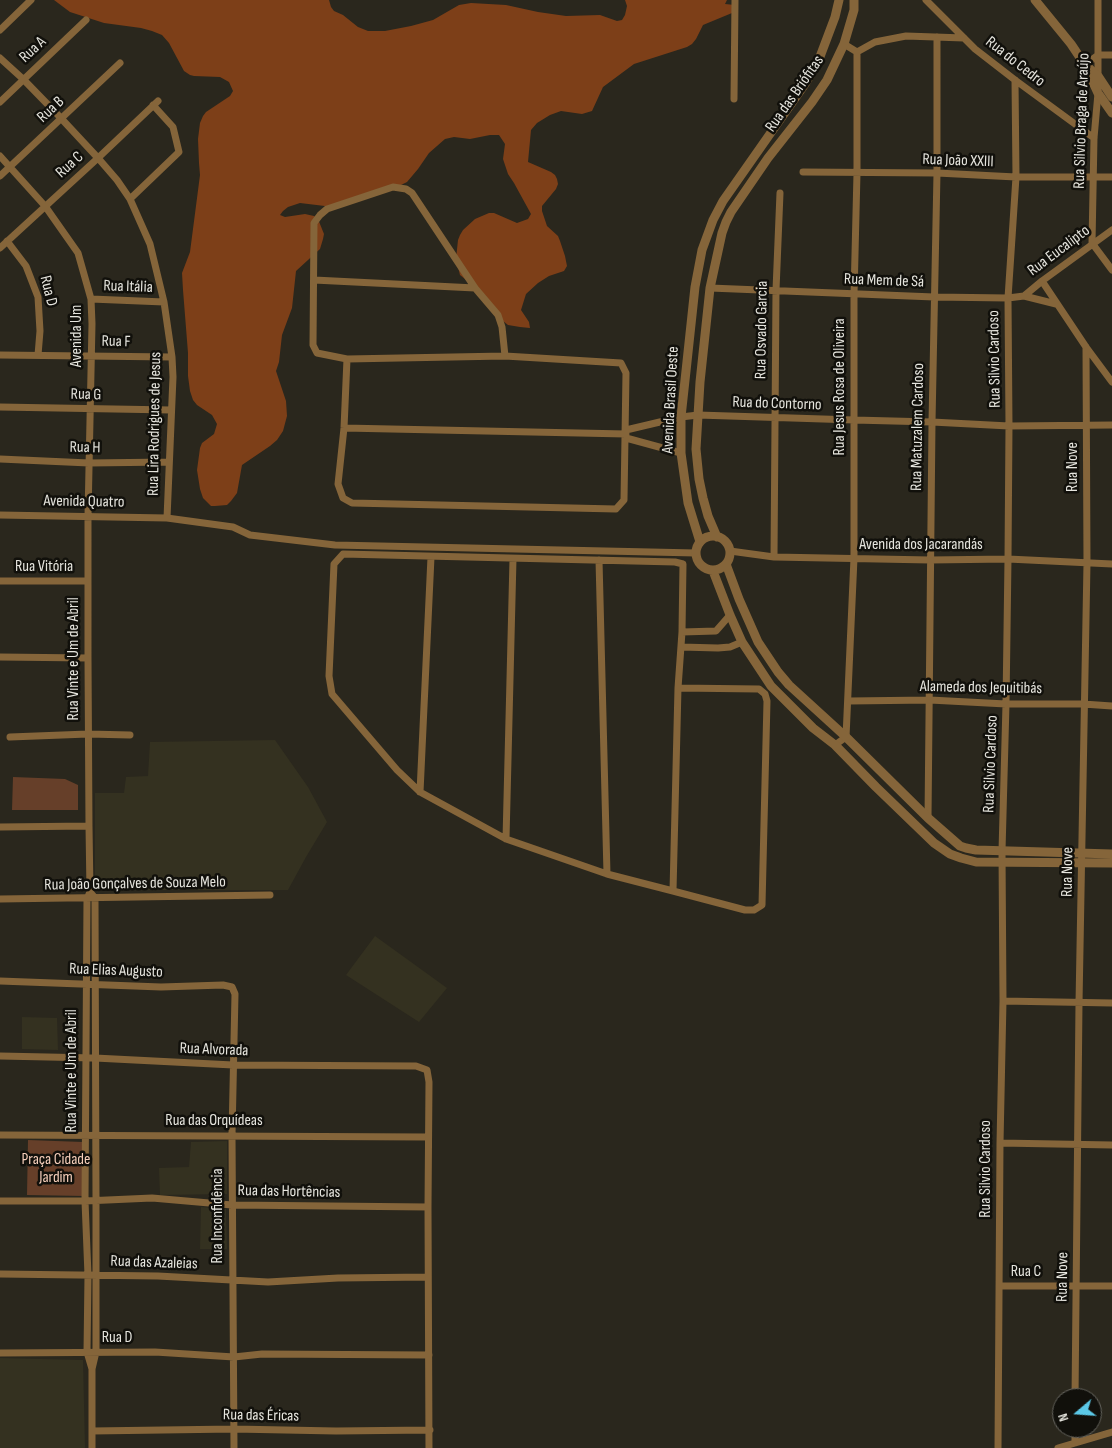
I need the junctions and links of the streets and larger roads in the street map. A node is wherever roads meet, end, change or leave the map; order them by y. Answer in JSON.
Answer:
{"nodes":[{"id":1,"x":31,"y":0,"type":"edge"},
{"id":2,"x":735,"y":0,"type":"edge"},
{"id":3,"x":839,"y":0,"type":"edge"},
{"id":4,"x":854,"y":0,"type":"edge"},
{"id":5,"x":926,"y":0,"type":"edge"},
{"id":6,"x":1035,"y":0,"type":"edge"},
{"id":7,"x":1098,"y":0,"type":"edge"},
{"id":8,"x":86,"y":20,"type":"dead end"},
{"id":9,"x":0,"y":30,"type":"edge"},
{"id":10,"x":937,"y":37,"type":"junction"},
{"id":11,"x":964,"y":38,"type":"junction"},
{"id":12,"x":844,"y":44,"type":"junction"},
{"id":13,"x":857,"y":52,"type":"junction"},
{"id":14,"x":1098,"y":55,"type":"junction"},
{"id":15,"x":1112,"y":55,"type":"edge"},
{"id":16,"x":0,"y":58,"type":"edge"},
{"id":17,"x":120,"y":63,"type":"dead end"},
{"id":18,"x":817,"y":64,"type":"junction"},
{"id":19,"x":1085,"y":65,"type":"junction"},
{"id":20,"x":831,"y":72,"type":"junction"},
{"id":21,"x":1098,"y":76,"type":"junction"},
{"id":22,"x":23,"y":79,"type":"junction"},
{"id":23,"x":1015,"y":80,"type":"junction"},
{"id":24,"x":1098,"y":93,"type":"junction"},
{"id":25,"x":1112,"y":97,"type":"edge"},
{"id":26,"x":734,"y":99,"type":"dead end"},
{"id":27,"x":0,"y":102,"type":"edge"},
{"id":28,"x":1112,"y":113,"type":"edge"},
{"id":29,"x":61,"y":120,"type":"junction"},
{"id":30,"x":1094,"y":138,"type":"junction"},
{"id":31,"x":0,"y":156,"type":"edge"},
{"id":32,"x":98,"y":158,"type":"junction"},
{"id":33,"x":11,"y":166,"type":"junction"},
{"id":34,"x":803,"y":172,"type":"dead end"},
{"id":35,"x":857,"y":173,"type":"junction"},
{"id":36,"x":937,"y":173,"type":"junction"},
{"id":37,"x":0,"y":176,"type":"edge"},
{"id":38,"x":1016,"y":177,"type":"junction"},
{"id":39,"x":1094,"y":177,"type":"junction"},
{"id":40,"x":1112,"y":177,"type":"edge"},
{"id":41,"x":780,"y":193,"type":"dead end"},
{"id":42,"x":130,"y":199,"type":"junction"},
{"id":43,"x":45,"y":206,"type":"junction"},
{"id":44,"x":1112,"y":230,"type":"edge"},
{"id":45,"x":7,"y":241,"type":"junction"},
{"id":46,"x":1092,"y":243,"type":"junction"},
{"id":47,"x":0,"y":248,"type":"edge"},
{"id":48,"x":1112,"y":270,"type":"edge"},
{"id":49,"x":314,"y":280,"type":"junction"},
{"id":50,"x":1042,"y":281,"type":"junction"},
{"id":51,"x":695,"y":287,"type":"joint"},
{"id":52,"x":475,"y":288,"type":"junction"},
{"id":53,"x":710,"y":288,"type":"junction"},
{"id":54,"x":776,"y":290,"type":"junction"},
{"id":55,"x":854,"y":294,"type":"junction"},
{"id":56,"x":1024,"y":296,"type":"junction"},
{"id":57,"x":934,"y":297,"type":"junction"},
{"id":58,"x":1008,"y":298,"type":"junction"},
{"id":59,"x":91,"y":299,"type":"junction"},
{"id":60,"x":164,"y":302,"type":"junction"},
{"id":61,"x":1056,"y":304,"type":"junction"},
{"id":62,"x":1086,"y":347,"type":"junction"},
{"id":63,"x":0,"y":355,"type":"edge"},
{"id":64,"x":38,"y":355,"type":"junction"},
{"id":65,"x":90,"y":356,"type":"junction"},
{"id":66,"x":505,"y":356,"type":"junction"},
{"id":67,"x":172,"y":357,"type":"junction"},
{"id":68,"x":346,"y":359,"type":"junction"},
{"id":69,"x":1112,"y":382,"type":"edge"},
{"id":70,"x":0,"y":407,"type":"edge"},
{"id":71,"x":90,"y":409,"type":"junction"},
{"id":72,"x":171,"y":410,"type":"junction"},
{"id":73,"x":698,"y":414,"type":"junction"},
{"id":74,"x":682,"y":417,"type":"junction"},
{"id":75,"x":774,"y":417,"type":"junction"},
{"id":76,"x":854,"y":420,"type":"junction"},
{"id":77,"x":932,"y":422,"type":"junction"},
{"id":78,"x":1087,"y":425,"type":"junction"},
{"id":79,"x":1112,"y":425,"type":"edge"},
{"id":80,"x":1009,"y":426,"type":"junction"},
{"id":81,"x":344,"y":428,"type":"junction"},
{"id":82,"x":626,"y":434,"type":"junction"},
{"id":83,"x":681,"y":453,"type":"junction"},
{"id":84,"x":0,"y":459,"type":"edge"},
{"id":85,"x":169,"y":462,"type":"junction"},
{"id":86,"x":89,"y":463,"type":"junction"},
{"id":87,"x":0,"y":515,"type":"edge"},
{"id":88,"x":88,"y":516,"type":"junction"},
{"id":89,"x":167,"y":518,"type":"junction"},
{"id":90,"x":717,"y":537,"type":"junction"},
{"id":91,"x":700,"y":542,"type":"junction"},
{"id":92,"x":730,"y":551,"type":"junction"},
{"id":93,"x":696,"y":553,"type":"junction"},
{"id":94,"x":432,"y":557,"type":"junction"},
{"id":95,"x":774,"y":557,"type":"junction"},
{"id":96,"x":513,"y":558,"type":"junction"},
{"id":97,"x":854,"y":558,"type":"junction"},
{"id":98,"x":1008,"y":559,"type":"junction"},
{"id":99,"x":599,"y":560,"type":"junction"},
{"id":100,"x":930,"y":560,"type":"junction"},
{"id":101,"x":726,"y":564,"type":"junction"},
{"id":102,"x":1087,"y":564,"type":"junction"},
{"id":103,"x":1112,"y":564,"type":"edge"},
{"id":104,"x":713,"y":571,"type":"junction"},
{"id":105,"x":88,"y":580,"type":"junction"},
{"id":106,"x":0,"y":581,"type":"edge"},
{"id":107,"x":730,"y":615,"type":"junction"},
{"id":108,"x":682,"y":632,"type":"junction"},
{"id":109,"x":758,"y":642,"type":"junction"},
{"id":110,"x":744,"y":645,"type":"junction"},
{"id":111,"x":680,"y":647,"type":"junction"},
{"id":112,"x":0,"y":657,"type":"edge"},
{"id":113,"x":88,"y":658,"type":"junction"},
{"id":114,"x":678,"y":688,"type":"junction"},
{"id":115,"x":930,"y":700,"type":"junction"},
{"id":116,"x":849,"y":701,"type":"junction"},
{"id":117,"x":1006,"y":704,"type":"junction"},
{"id":118,"x":1084,"y":704,"type":"junction"},
{"id":119,"x":1112,"y":706,"type":"edge"},
{"id":120,"x":88,"y":734,"type":"junction"},
{"id":121,"x":130,"y":735,"type":"dead end"},
{"id":122,"x":10,"y":737,"type":"dead end"},
{"id":123,"x":846,"y":737,"type":"junction"},
{"id":124,"x":835,"y":745,"type":"junction"},
{"id":125,"x":420,"y":792,"type":"junction"},
{"id":126,"x":928,"y":818,"type":"junction"},
{"id":127,"x":88,"y":826,"type":"junction"},
{"id":128,"x":0,"y":827,"type":"edge"},
{"id":129,"x":506,"y":839,"type":"junction"},
{"id":130,"x":1002,"y":852,"type":"junction"},
{"id":131,"x":1112,"y":854,"type":"edge"},
{"id":132,"x":1082,"y":858,"type":"junction"},
{"id":133,"x":1002,"y":863,"type":"junction"},
{"id":134,"x":1112,"y":863,"type":"edge"},
{"id":135,"x":607,"y":874,"type":"junction"},
{"id":136,"x":672,"y":891,"type":"junction"},
{"id":137,"x":270,"y":895,"type":"dead end"},
{"id":138,"x":91,"y":896,"type":"junction"},
{"id":139,"x":0,"y":899,"type":"edge"},
{"id":140,"x":0,"y":981,"type":"edge"},
{"id":141,"x":86,"y":984,"type":"junction"},
{"id":142,"x":94,"y":984,"type":"junction"},
{"id":143,"x":231,"y":986,"type":"joint"},
{"id":144,"x":1003,"y":1001,"type":"junction"},
{"id":145,"x":1079,"y":1003,"type":"junction"},
{"id":146,"x":1112,"y":1003,"type":"edge"},
{"id":147,"x":0,"y":1056,"type":"edge"},
{"id":148,"x":86,"y":1058,"type":"junction"},
{"id":149,"x":95,"y":1058,"type":"junction"},
{"id":150,"x":233,"y":1066,"type":"junction"},
{"id":151,"x":0,"y":1135,"type":"edge"},
{"id":152,"x":86,"y":1135,"type":"junction"},
{"id":153,"x":96,"y":1135,"type":"junction"},
{"id":154,"x":232,"y":1135,"type":"junction"},
{"id":155,"x":428,"y":1137,"type":"junction"},
{"id":156,"x":1000,"y":1143,"type":"junction"},
{"id":157,"x":1078,"y":1144,"type":"junction"},
{"id":158,"x":1112,"y":1145,"type":"edge"},
{"id":159,"x":96,"y":1200,"type":"junction"},
{"id":160,"x":0,"y":1201,"type":"edge"},
{"id":161,"x":85,"y":1201,"type":"junction"},
{"id":162,"x":232,"y":1205,"type":"junction"},
{"id":163,"x":428,"y":1207,"type":"junction"},
{"id":164,"x":0,"y":1274,"type":"edge"},
{"id":165,"x":88,"y":1275,"type":"junction"},
{"id":166,"x":96,"y":1275,"type":"junction"},
{"id":167,"x":428,"y":1277,"type":"junction"},
{"id":168,"x":233,"y":1280,"type":"junction"},
{"id":169,"x":1000,"y":1286,"type":"junction"},
{"id":170,"x":1077,"y":1286,"type":"junction"},
{"id":171,"x":1112,"y":1286,"type":"edge"},
{"id":172,"x":87,"y":1352,"type":"junction"},
{"id":173,"x":96,"y":1352,"type":"junction"},
{"id":174,"x":0,"y":1353,"type":"edge"},
{"id":175,"x":429,"y":1355,"type":"junction"},
{"id":176,"x":234,"y":1357,"type":"junction"},
{"id":177,"x":92,"y":1369,"type":"junction"},
{"id":178,"x":1075,"y":1388,"type":"edge"},
{"id":179,"x":234,"y":1429,"type":"junction"},
{"id":180,"x":430,"y":1430,"type":"junction"},
{"id":181,"x":92,"y":1432,"type":"junction"},
{"id":182,"x":1112,"y":1432,"type":"edge"},
{"id":183,"x":1075,"y":1438,"type":"edge"},
{"id":184,"x":1075,"y":1443,"type":"junction"},
{"id":185,"x":92,"y":1448,"type":"edge"},
{"id":186,"x":234,"y":1448,"type":"edge"},
{"id":187,"x":429,"y":1448,"type":"edge"},
{"id":188,"x":998,"y":1448,"type":"edge"},
{"id":189,"x":1058,"y":1448,"type":"edge"}],
"edges":[{"from":1,"to":9,"type":"street"},
{"from":2,"to":26,"type":"street"},
{"from":3,"to":18,"type":"street","name":"Rua das Briófitas"},
{"from":4,"to":12,"type":"street","name":"Rua das Briófitas"},
{"from":5,"to":11,"type":"street","name":"Rua do Cedro"},
{"from":6,"to":19,"type":"street"},
{"from":7,"to":14,"type":"street","name":"Rua Silvio Braga de Araújo"},
{"from":8,"to":22,"type":"street","name":"Rua A"},
{"from":10,"to":11,"type":"street"},
{"from":10,"to":13,"type":"street"},
{"from":10,"to":36,"type":"street","name":"Rua Matuzalem Cardoso"},
{"from":11,"to":23,"type":"street","name":"Rua do Cedro"},
{"from":12,"to":13,"type":"street"},
{"from":12,"to":20,"type":"street","name":"Rua das Briófitas"},
{"from":13,"to":35,"type":"street","name":"Rua Jesus Rosa de Oliveira"},
{"from":14,"to":15,"type":"street"},
{"from":14,"to":19,"type":"street"},
{"from":14,"to":21,"type":"street","name":"Rua Silvio Braga de Araújo"},
{"from":16,"to":22,"type":"street","name":"Rua Lira Rodrigues de Jesus"},
{"from":17,"to":29,"type":"street","name":"Rua B"},
{"from":18,"to":20,"type":"street"},
{"from":18,"to":51,"type":"street","name":"Rua das Briófitas"},
{"from":19,"to":21,"type":"street"},
{"from":19,"to":24,"type":"street"},
{"from":20,"to":53,"type":"street","name":"Rua das Briófitas"},
{"from":21,"to":24,"type":"street","name":"Rua Silvio Braga de Araújo"},
{"from":21,"to":25,"type":"street"},
{"from":22,"to":27,"type":"street","name":"Rua A"},
{"from":22,"to":29,"type":"street","name":"Rua Lira Rodrigues de Jesus"},
{"from":23,"to":30,"type":"street","name":"Rua do Cedro"},
{"from":23,"to":38,"type":"street","name":"Rua Silvio Cardoso"},
{"from":24,"to":28,"type":"street"},
{"from":24,"to":30,"type":"street","name":"Rua Silvio Braga de Araújo"},
{"from":29,"to":32,"type":"street","name":"Rua Lira Rodrigues de Jesus"},
{"from":29,"to":33,"type":"street","name":"Rua B"},
{"from":30,"to":39,"type":"street","name":"Rua Silvio Braga de Araújo"},
{"from":31,"to":33,"type":"street","name":"Avenida Um"},
{"from":32,"to":42,"type":"street","name":"Rua Lira Rodrigues de Jesus"},
{"from":32,"to":42,"type":"street","name":"Rua C"},
{"from":32,"to":43,"type":"street","name":"Rua C"},
{"from":33,"to":37,"type":"street","name":"Rua B"},
{"from":33,"to":43,"type":"street","name":"Avenida Um"},
{"from":34,"to":35,"type":"street","name":"Rua João XXIII"},
{"from":35,"to":36,"type":"street","name":"Rua João XXIII"},
{"from":35,"to":55,"type":"street","name":"Rua Jesus Rosa de Oliveira"},
{"from":36,"to":38,"type":"street","name":"Rua João XXIII"},
{"from":36,"to":57,"type":"street","name":"Rua Matuzalem Cardoso"},
{"from":38,"to":39,"type":"street","name":"Rua João XXIII"},
{"from":38,"to":58,"type":"street","name":"Rua Silvio Cardoso"},
{"from":39,"to":40,"type":"street","name":"Rua João XXIII"},
{"from":39,"to":46,"type":"street","name":"Rua Silvio Braga de Araújo"},
{"from":41,"to":54,"type":"street","name":"Rua Osvado Garcia"},
{"from":42,"to":60,"type":"street","name":"Rua Lira Rodrigues de Jesus"},
{"from":43,"to":45,"type":"street","name":"Rua C"},
{"from":43,"to":59,"type":"street","name":"Avenida Um"},
{"from":44,"to":46,"type":"street","name":"Rua Eucalipto"},
{"from":45,"to":47,"type":"street","name":"Rua C"},
{"from":45,"to":64,"type":"street","name":"Rua D"},
{"from":46,"to":48,"type":"street"},
{"from":46,"to":50,"type":"street","name":"Rua Eucalipto"},
{"from":49,"to":52,"type":"street"},
{"from":49,"to":52,"type":"street"},
{"from":49,"to":68,"type":"street"},
{"from":50,"to":56,"type":"street","name":"Rua Eucalipto"},
{"from":50,"to":61,"type":"street"},
{"from":51,"to":74,"type":"street","name":"Avenida Brasil Oeste"},
{"from":52,"to":66,"type":"street"},
{"from":53,"to":54,"type":"street","name":"Rua Mem de Sá"},
{"from":53,"to":73,"type":"street","name":"Avenida Brasil Oeste"},
{"from":54,"to":55,"type":"street","name":"Rua Mem de Sá"},
{"from":54,"to":75,"type":"street","name":"Rua Osvado Garcia"},
{"from":55,"to":57,"type":"street","name":"Rua Mem de Sá"},
{"from":55,"to":76,"type":"street","name":"Rua Jesus Rosa de Oliveira"},
{"from":56,"to":58,"type":"street","name":"Rua Mem de Sá"},
{"from":56,"to":61,"type":"street","name":"Rua Mem de Sá"},
{"from":57,"to":58,"type":"street","name":"Rua Mem de Sá"},
{"from":57,"to":77,"type":"street","name":"Rua Matuzalem Cardoso"},
{"from":58,"to":80,"type":"street","name":"Rua Silvio Cardoso"},
{"from":59,"to":60,"type":"street","name":"Rua Itália"},
{"from":59,"to":65,"type":"street","name":"Avenida Um"},
{"from":60,"to":67,"type":"street","name":"Rua Lira Rodrigues de Jesus"},
{"from":61,"to":62,"type":"street"},
{"from":62,"to":69,"type":"street"},
{"from":62,"to":78,"type":"street","name":"Rua Nove"},
{"from":63,"to":64,"type":"street","name":"Rua F"},
{"from":64,"to":65,"type":"street","name":"Rua F"},
{"from":65,"to":67,"type":"street","name":"Rua F"},
{"from":65,"to":71,"type":"street","name":"Avenida Um"},
{"from":66,"to":68,"type":"street"},
{"from":66,"to":82,"type":"street"},
{"from":67,"to":72,"type":"street","name":"Rua Lira Rodrigues de Jesus"},
{"from":68,"to":81,"type":"street"},
{"from":70,"to":71,"type":"street","name":"Rua G"},
{"from":71,"to":72,"type":"street","name":"Rua G"},
{"from":71,"to":86,"type":"street","name":"Avenida Um"},
{"from":72,"to":85,"type":"street","name":"Rua Lira Rodrigues de Jesus"},
{"from":73,"to":74,"type":"street","name":"Rua do Contorno"},
{"from":73,"to":75,"type":"street","name":"Rua do Contorno"},
{"from":73,"to":90,"type":"street","name":"Avenida Brasil Oeste"},
{"from":74,"to":82,"type":"street","name":"Rua do Contorno"},
{"from":74,"to":83,"type":"street","name":"Avenida Brasil Oeste"},
{"from":75,"to":76,"type":"street","name":"Rua do Contorno"},
{"from":75,"to":95,"type":"street","name":"Rua Osvado Garcia"},
{"from":76,"to":77,"type":"street","name":"Rua do Contorno"},
{"from":76,"to":97,"type":"street","name":"Rua Jesus Rosa de Oliveira"},
{"from":77,"to":80,"type":"street","name":"Rua do Contorno"},
{"from":77,"to":100,"type":"street","name":"Rua Matuzalem Cardoso"},
{"from":78,"to":79,"type":"street","name":"Rua do Contorno"},
{"from":78,"to":80,"type":"street","name":"Rua do Contorno"},
{"from":78,"to":102,"type":"street","name":"Rua Nove"},
{"from":80,"to":98,"type":"street","name":"Rua Silvio Cardoso"},
{"from":81,"to":82,"type":"street"},
{"from":81,"to":82,"type":"street"},
{"from":82,"to":83,"type":"street"},
{"from":83,"to":91,"type":"street","name":"Avenida Brasil Oeste"},
{"from":84,"to":86,"type":"street","name":"Rua H"},
{"from":85,"to":86,"type":"street","name":"Rua H"},
{"from":85,"to":89,"type":"street","name":"Rua Lira Rodrigues de Jesus"},
{"from":86,"to":88,"type":"street","name":"Avenida Um"},
{"from":87,"to":88,"type":"street","name":"Avenida Quatro"},
{"from":88,"to":89,"type":"street","name":"Avenida Quatro"},
{"from":88,"to":105,"type":"street","name":"Rua Vinte e Um de Abril"},
{"from":89,"to":93,"type":"street","name":"Avenida Quatro"},
{"from":90,"to":91,"type":"street"},
{"from":90,"to":92,"type":"street"},
{"from":91,"to":93,"type":"street"},
{"from":92,"to":95,"type":"street","name":"Avenida dos Jacarandás"},
{"from":92,"to":101,"type":"street"},
{"from":93,"to":104,"type":"street"},
{"from":94,"to":96,"type":"street"},
{"from":94,"to":125,"type":"street"},
{"from":94,"to":125,"type":"street"},
{"from":95,"to":97,"type":"street","name":"Avenida dos Jacarandás"},
{"from":96,"to":99,"type":"street"},
{"from":96,"to":129,"type":"street"},
{"from":97,"to":100,"type":"street","name":"Avenida dos Jacarandás"},
{"from":97,"to":116,"type":"street","name":"Rua Jesus Rosa de Oliveira"},
{"from":98,"to":100,"type":"street","name":"Avenida dos Jacarandás"},
{"from":98,"to":102,"type":"street","name":"Avenida dos Jacarandás"},
{"from":98,"to":117,"type":"street","name":"Rua Silvio Cardoso"},
{"from":99,"to":108,"type":"street"},
{"from":99,"to":135,"type":"street"},
{"from":100,"to":115,"type":"street","name":"Rua Matuzalem Cardoso"},
{"from":101,"to":104,"type":"street"},
{"from":101,"to":109,"type":"street"},
{"from":102,"to":103,"type":"street","name":"Avenida dos Jacarandás"},
{"from":102,"to":118,"type":"street","name":"Rua Nove"},
{"from":104,"to":107,"type":"street"},
{"from":105,"to":106,"type":"street","name":"Rua Vitória"},
{"from":105,"to":113,"type":"street","name":"Rua Vinte e Um de Abril"},
{"from":107,"to":108,"type":"street"},
{"from":107,"to":110,"type":"street"},
{"from":108,"to":111,"type":"street"},
{"from":109,"to":110,"type":"street"},
{"from":109,"to":123,"type":"street"},
{"from":110,"to":111,"type":"street"},
{"from":110,"to":124,"type":"street"},
{"from":111,"to":114,"type":"street"},
{"from":112,"to":113,"type":"street"},
{"from":113,"to":120,"type":"street","name":"Rua Vinte e Um de Abril"},
{"from":114,"to":136,"type":"street"},
{"from":114,"to":136,"type":"street"},
{"from":115,"to":116,"type":"street","name":"Alameda dos Jequitibás"},
{"from":115,"to":117,"type":"street","name":"Alameda dos Jequitibás"},
{"from":115,"to":126,"type":"street","name":"Rua Matuzalem Cardoso"},
{"from":116,"to":123,"type":"street","name":"Rua Jesus Rosa de Oliveira"},
{"from":117,"to":118,"type":"street","name":"Alameda dos Jequitibás"},
{"from":117,"to":130,"type":"street","name":"Rua Silvio Cardoso"},
{"from":118,"to":119,"type":"street","name":"Alameda dos Jequitibás"},
{"from":118,"to":132,"type":"street","name":"Rua Nove"},
{"from":120,"to":121,"type":"street"},
{"from":120,"to":122,"type":"street"},
{"from":120,"to":127,"type":"street","name":"Rua Vinte e Um de Abril"},
{"from":123,"to":124,"type":"street"},
{"from":123,"to":126,"type":"street"},
{"from":124,"to":133,"type":"street"},
{"from":125,"to":129,"type":"street"},
{"from":126,"to":130,"type":"street"},
{"from":127,"to":128,"type":"street"},
{"from":127,"to":138,"type":"street","name":"Rua Vinte e Um de Abril"},
{"from":129,"to":135,"type":"street"},
{"from":130,"to":132,"type":"street"},
{"from":130,"to":133,"type":"street","name":"Rua Silvio Cardoso"},
{"from":131,"to":132,"type":"street"},
{"from":132,"to":133,"type":"street"},
{"from":132,"to":134,"type":"street"},
{"from":132,"to":145,"type":"street","name":"Rua Nove"},
{"from":133,"to":144,"type":"street","name":"Rua Silvio Cardoso"},
{"from":135,"to":136,"type":"street"},
{"from":137,"to":138,"type":"street","name":"Rua João Gonçalves de Souza Melo"},
{"from":138,"to":139,"type":"street","name":"Rua João Gonçalves de Souza Melo"},
{"from":138,"to":141,"type":"street","name":"Rua Vinte e Um de Abril"},
{"from":138,"to":142,"type":"street","name":"Rua Vinte e Um de Abril"},
{"from":140,"to":141,"type":"street","name":"Rua Elias Augusto"},
{"from":141,"to":142,"type":"street","name":"Rua Elias Augusto"},
{"from":141,"to":148,"type":"street","name":"Rua Vinte e Um de Abril"},
{"from":142,"to":143,"type":"street","name":"Rua Elias Augusto"},
{"from":142,"to":149,"type":"street","name":"Rua Vinte e Um de Abril"},
{"from":143,"to":150,"type":"street","name":"Rua Inconfidência"},
{"from":144,"to":145,"type":"street"},
{"from":144,"to":156,"type":"street","name":"Rua Silvio Cardoso"},
{"from":145,"to":146,"type":"street"},
{"from":145,"to":157,"type":"street","name":"Rua Nove"},
{"from":147,"to":148,"type":"street","name":"Rua Alvorada"},
{"from":148,"to":149,"type":"street","name":"Rua Alvorada"},
{"from":148,"to":152,"type":"street","name":"Rua Vinte e Um de Abril"},
{"from":149,"to":150,"type":"street","name":"Rua Alvorada"},
{"from":149,"to":153,"type":"street","name":"Rua Vinte e Um de Abril"},
{"from":150,"to":154,"type":"street","name":"Rua Inconfidência"},
{"from":150,"to":155,"type":"street","name":"Rua Alvorada"},
{"from":151,"to":152,"type":"street","name":"Rua das Orquídeas"},
{"from":152,"to":153,"type":"street","name":"Rua das Orquídeas"},
{"from":152,"to":161,"type":"street","name":"Rua Vinte e Um de Abril"},
{"from":153,"to":154,"type":"street","name":"Rua das Orquídeas"},
{"from":153,"to":159,"type":"street","name":"Rua Vinte e Um de Abril"},
{"from":154,"to":155,"type":"street","name":"Rua das Orquídeas"},
{"from":154,"to":162,"type":"street","name":"Rua Inconfidência"},
{"from":155,"to":163,"type":"street"},
{"from":156,"to":157,"type":"street"},
{"from":156,"to":169,"type":"street","name":"Rua Silvio Cardoso"},
{"from":157,"to":158,"type":"street"},
{"from":157,"to":170,"type":"street","name":"Rua Nove"},
{"from":159,"to":161,"type":"street","name":"Rua das Hortências"},
{"from":159,"to":162,"type":"street","name":"Rua das Hortências"},
{"from":159,"to":166,"type":"street","name":"Rua Vinte e Um de Abril"},
{"from":160,"to":161,"type":"street","name":"Rua das Hortências"},
{"from":161,"to":165,"type":"street","name":"Rua Vinte e Um de Abril"},
{"from":162,"to":163,"type":"street","name":"Rua das Hortências"},
{"from":162,"to":168,"type":"street","name":"Rua Inconfidência"},
{"from":163,"to":167,"type":"street"},
{"from":164,"to":165,"type":"street","name":"Rua das Azaleias"},
{"from":165,"to":166,"type":"street","name":"Rua das Azaleias"},
{"from":165,"to":172,"type":"street","name":"Rua Vinte e Um de Abril"},
{"from":166,"to":168,"type":"street","name":"Rua das Azaleias"},
{"from":166,"to":173,"type":"street","name":"Rua Vinte e Um de Abril"},
{"from":167,"to":168,"type":"street","name":"Rua das Azaleias"},
{"from":167,"to":175,"type":"street"},
{"from":168,"to":176,"type":"street","name":"Rua Inconfidência"},
{"from":169,"to":170,"type":"street","name":"Rua C"},
{"from":169,"to":188,"type":"street","name":"Rua Silvio Cardoso"},
{"from":170,"to":171,"type":"street","name":"Rua C"},
{"from":170,"to":178,"type":"street","name":"Rua Nove"},
{"from":172,"to":173,"type":"street","name":"Rua D"},
{"from":172,"to":174,"type":"street","name":"Rua D"},
{"from":172,"to":177,"type":"street","name":"Rua Vinte e Um de Abril"},
{"from":173,"to":176,"type":"street","name":"Rua D"},
{"from":173,"to":177,"type":"street","name":"Rua Vinte e Um de Abril"},
{"from":175,"to":176,"type":"street","name":"Rua D"},
{"from":175,"to":180,"type":"street"},
{"from":176,"to":179,"type":"street","name":"Rua Inconfidência"},
{"from":177,"to":181,"type":"street","name":"Rua Vinte e Um de Abril"},
{"from":179,"to":180,"type":"street","name":"Rua das Éricas"},
{"from":179,"to":181,"type":"street","name":"Rua das Éricas"},
{"from":179,"to":186,"type":"street","name":"Rua Inconfidência"},
{"from":180,"to":187,"type":"street"},
{"from":181,"to":185,"type":"street","name":"Rua Vinte e Um de Abril"},
{"from":182,"to":184,"type":"street"},
{"from":183,"to":184,"type":"street"},
{"from":184,"to":189,"type":"street"}]}
